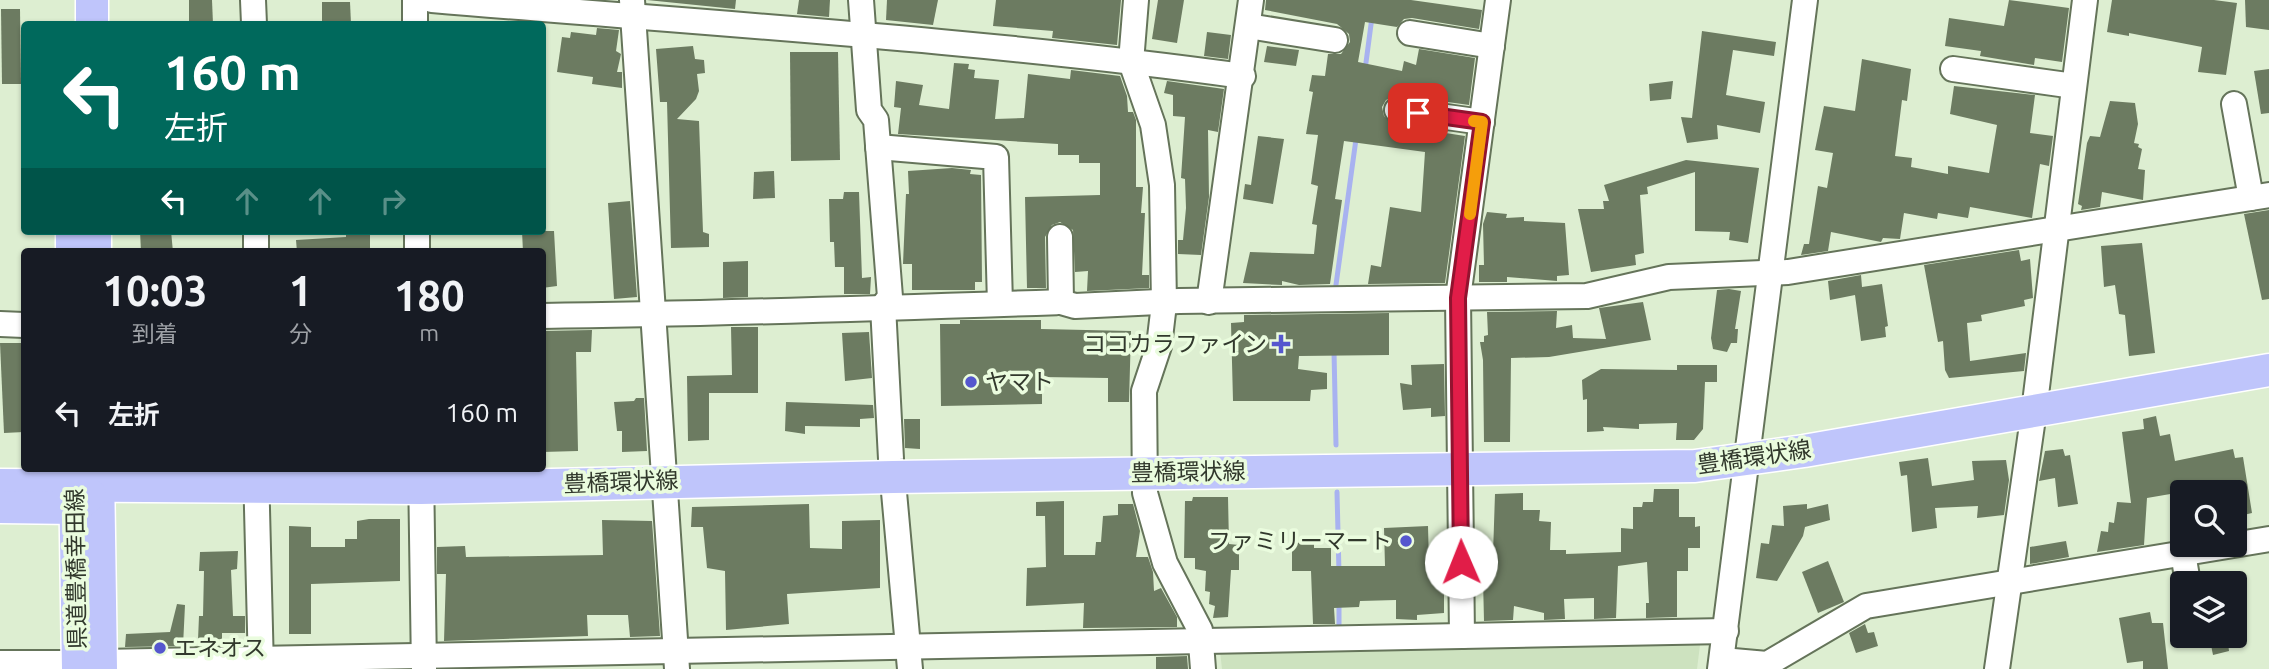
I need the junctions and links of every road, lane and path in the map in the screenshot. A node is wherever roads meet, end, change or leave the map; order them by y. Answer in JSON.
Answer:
{"nodes":[{"id":1,"x":71,"y":0,"type":"edge"},
{"id":2,"x":92,"y":0,"type":"edge"},
{"id":3,"x":253,"y":0,"type":"edge"},
{"id":4,"x":415,"y":0,"type":"edge"},
{"id":5,"x":432,"y":0,"type":"edge"},
{"id":6,"x":862,"y":0,"type":"edge"},
{"id":7,"x":1136,"y":0,"type":"edge"},
{"id":8,"x":1251,"y":0,"type":"edge"},
{"id":9,"x":1498,"y":0,"type":"edge"},
{"id":10,"x":1805,"y":0,"type":"edge"},
{"id":11,"x":2085,"y":0,"type":"edge"},
{"id":12,"x":632,"y":9,"type":"edge"},
{"id":13,"x":71,"y":21,"type":"edge"},
{"id":14,"x":92,"y":21,"type":"edge"},
{"id":15,"x":254,"y":21,"type":"edge"},
{"id":16,"x":415,"y":21,"type":"edge"},
{"id":17,"x":1248,"y":26,"type":"junction"},
{"id":18,"x":1410,"y":33,"type":"dead end"},
{"id":19,"x":864,"y":36,"type":"junction"},
{"id":20,"x":1335,"y":40,"type":"dead end"},
{"id":21,"x":1492,"y":46,"type":"junction"},
{"id":22,"x":1131,"y":62,"type":"junction"},
{"id":23,"x":1953,"y":69,"type":"dead end"},
{"id":24,"x":1243,"y":76,"type":"junction"},
{"id":25,"x":2074,"y":86,"type":"junction"},
{"id":26,"x":2234,"y":104,"type":"dead end"},
{"id":27,"x":1397,"y":110,"type":"dead end"},
{"id":28,"x":1482,"y":122,"type":"junction"},
{"id":29,"x":878,"y":147,"type":"junction"},
{"id":30,"x":2260,"y":196,"type":"edge"},
{"id":31,"x":2055,"y":229,"type":"junction"},
{"id":32,"x":1060,"y":237,"type":"dead end"},
{"id":33,"x":1770,"y":274,"type":"junction"},
{"id":34,"x":1458,"y":298,"type":"junction"},
{"id":35,"x":1061,"y":302,"type":"junction"},
{"id":36,"x":1209,"y":302,"type":"junction"},
{"id":37,"x":1000,"y":304,"type":"junction"},
{"id":38,"x":1164,"y":304,"type":"junction"},
{"id":39,"x":883,"y":306,"type":"junction"},
{"id":40,"x":653,"y":315,"type":"junction"},
{"id":41,"x":546,"y":316,"type":"edge"},
{"id":42,"x":0,"y":324,"type":"edge"},
{"id":43,"x":21,"y":324,"type":"edge"},
{"id":44,"x":2269,"y":370,"type":"edge"},
{"id":45,"x":2034,"y":411,"type":"junction"},
{"id":46,"x":1746,"y":460,"type":"junction"},
{"id":47,"x":1461,"y":468,"type":"junction"},
{"id":48,"x":1144,"y":473,"type":"junction"},
{"id":49,"x":893,"y":477,"type":"junction"},
{"id":50,"x":256,"y":478,"type":"edge"},
{"id":51,"x":421,"y":478,"type":"edge"},
{"id":52,"x":666,"y":481,"type":"junction"},
{"id":53,"x":84,"y":483,"type":"edge"},
{"id":54,"x":0,"y":485,"type":"edge"},
{"id":55,"x":0,"y":507,"type":"edge"},
{"id":56,"x":2269,"y":539,"type":"edge"},
{"id":57,"x":2247,"y":543,"type":"edge"},
{"id":58,"x":2170,"y":555,"type":"edge"},
{"id":59,"x":2011,"y":581,"type":"junction"},
{"id":60,"x":1726,"y":631,"type":"junction"},
{"id":61,"x":1462,"y":636,"type":"junction"},
{"id":62,"x":1203,"y":641,"type":"junction"},
{"id":63,"x":909,"y":658,"type":"edge"},
{"id":64,"x":676,"y":659,"type":"edge"},
{"id":65,"x":423,"y":662,"type":"edge"},
{"id":66,"x":0,"y":663,"type":"edge"},
{"id":67,"x":261,"y":664,"type":"edge"},
{"id":68,"x":1721,"y":665,"type":"edge"},
{"id":69,"x":89,"y":666,"type":"edge"},
{"id":70,"x":1203,"y":669,"type":"edge"},
{"id":71,"x":1997,"y":669,"type":"edge"}],
"edges":[{"from":1,"to":13,"type":"main road"},
{"from":2,"to":14,"type":"main road"},
{"from":3,"to":15,"type":"street"},
{"from":4,"to":16,"type":"street"},
{"from":5,"to":12,"type":"street"},
{"from":6,"to":19,"type":"street"},
{"from":7,"to":22,"type":"street"},
{"from":8,"to":17,"type":"street"},
{"from":9,"to":21,"type":"street"},
{"from":10,"to":33,"type":"street"},
{"from":11,"to":25,"type":"street"},
{"from":12,"to":19,"type":"street"},
{"from":12,"to":40,"type":"street"},
{"from":17,"to":20,"type":"street"},
{"from":17,"to":24,"type":"street"},
{"from":18,"to":21,"type":"street"},
{"from":19,"to":22,"type":"street"},
{"from":19,"to":29,"type":"street"},
{"from":21,"to":28,"type":"street"},
{"from":22,"to":24,"type":"street"},
{"from":22,"to":38,"type":"street"},
{"from":23,"to":25,"type":"street"},
{"from":24,"to":36,"type":"street"},
{"from":25,"to":31,"type":"street"},
{"from":26,"to":30,"type":"street"},
{"from":27,"to":28,"type":"street"},
{"from":28,"to":34,"type":"street"},
{"from":29,"to":37,"type":"street"},
{"from":29,"to":39,"type":"street"},
{"from":30,"to":31,"type":"street"},
{"from":31,"to":33,"type":"street"},
{"from":31,"to":45,"type":"street"},
{"from":32,"to":35,"type":"street"},
{"from":33,"to":34,"type":"street"},
{"from":33,"to":46,"type":"street"},
{"from":34,"to":36,"type":"street"},
{"from":34,"to":47,"type":"street"},
{"from":35,"to":37,"type":"street"},
{"from":35,"to":38,"type":"street"},
{"from":36,"to":38,"type":"street"},
{"from":37,"to":39,"type":"street"},
{"from":38,"to":48,"type":"street"},
{"from":39,"to":40,"type":"street"},
{"from":39,"to":49,"type":"street"},
{"from":40,"to":41,"type":"street"},
{"from":40,"to":52,"type":"street"},
{"from":42,"to":43,"type":"street"},
{"from":44,"to":45,"type":"main road","name":"豊橋環状線"},
{"from":45,"to":46,"type":"main road","name":"豊橋環状線"},
{"from":45,"to":59,"type":"street"},
{"from":46,"to":47,"type":"main road","name":"豊橋環状線"},
{"from":46,"to":60,"type":"street"},
{"from":47,"to":48,"type":"main road","name":"豊橋環状線"},
{"from":47,"to":61,"type":"street"},
{"from":48,"to":49,"type":"main road","name":"豊橋環状線"},
{"from":48,"to":62,"type":"street"},
{"from":49,"to":52,"type":"main road","name":"豊橋環状線"},
{"from":49,"to":63,"type":"street"},
{"from":50,"to":51,"type":"main road","name":"豊橋環状線"},
{"from":50,"to":53,"type":"main road","name":"豊橋環状線"},
{"from":50,"to":67,"type":"street"},
{"from":51,"to":52,"type":"main road","name":"豊橋環状線"},
{"from":51,"to":65,"type":"street"},
{"from":52,"to":64,"type":"street"},
{"from":53,"to":54,"type":"main road","name":"豊橋環状線"},
{"from":53,"to":55,"type":"main road","name":"豊橋環状線"},
{"from":53,"to":69,"type":"main road","name":"県道豊橋幸田線"},
{"from":56,"to":57,"type":"street"},
{"from":58,"to":59,"type":"street"},
{"from":59,"to":68,"type":"street"},
{"from":59,"to":71,"type":"street"},
{"from":60,"to":61,"type":"street"},
{"from":60,"to":68,"type":"street"},
{"from":61,"to":62,"type":"street"},
{"from":62,"to":63,"type":"street"},
{"from":62,"to":70,"type":"street"},
{"from":63,"to":64,"type":"street"},
{"from":64,"to":65,"type":"street"},
{"from":65,"to":67,"type":"street"},
{"from":66,"to":69,"type":"street"},
{"from":67,"to":69,"type":"street"}]}
